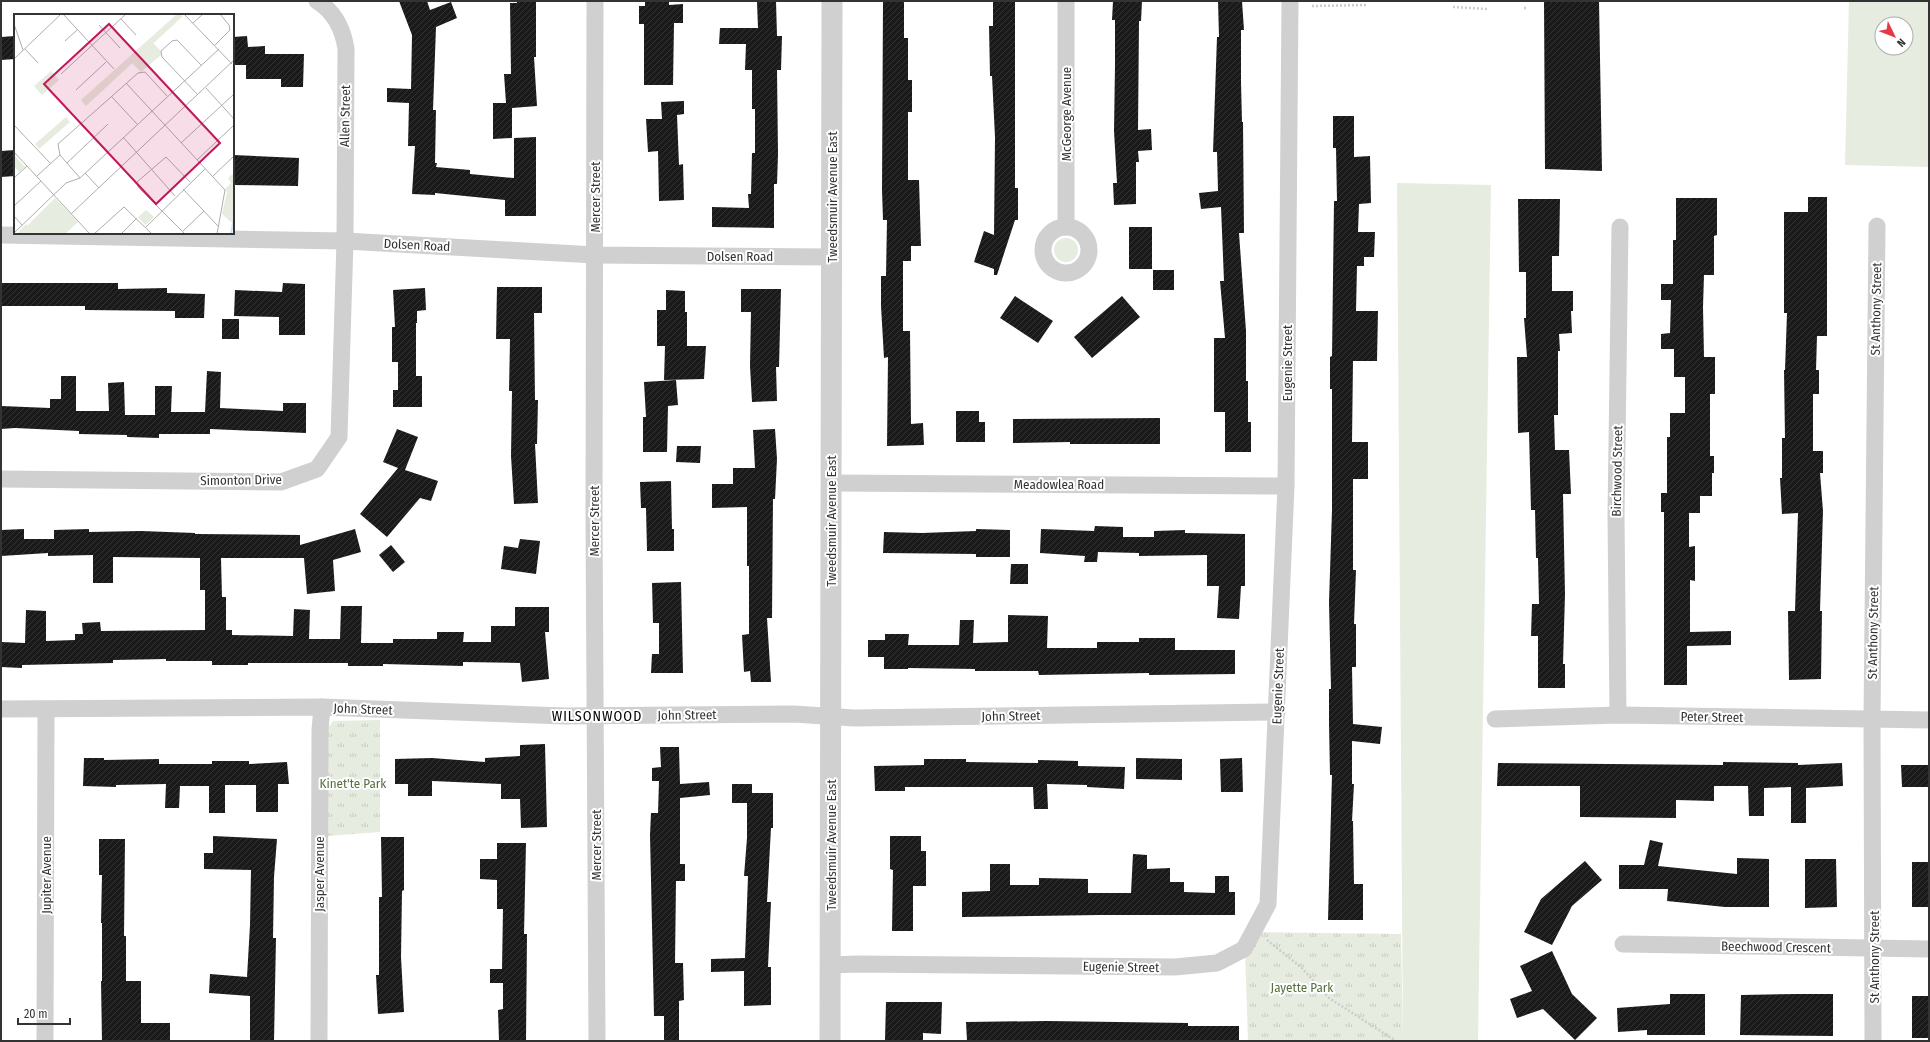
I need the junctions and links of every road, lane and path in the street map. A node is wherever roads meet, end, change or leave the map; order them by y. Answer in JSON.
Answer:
{"nodes":[{"id":1,"x":317,"y":1,"type":"edge"},
{"id":2,"x":595,"y":1,"type":"edge"},
{"id":3,"x":832,"y":1,"type":"edge"},
{"id":4,"x":1066,"y":1,"type":"edge"},
{"id":5,"x":1290,"y":1,"type":"edge"},
{"id":6,"x":1367,"y":5,"type":"dead end"},
{"id":7,"x":1312,"y":6,"type":"dead end"},
{"id":8,"x":1452,"y":7,"type":"dead end"},
{"id":9,"x":1487,"y":8,"type":"dead end"},
{"id":10,"x":1877,"y":226,"type":"dead end"},
{"id":11,"x":1066,"y":227,"type":"dead end"},
{"id":12,"x":1620,"y":227,"type":"dead end"},
{"id":13,"x":1,"y":235,"type":"edge"},
{"id":14,"x":345,"y":242,"type":"junction"},
{"id":15,"x":595,"y":256,"type":"junction"},
{"id":16,"x":832,"y":257,"type":"junction"},
{"id":17,"x":1,"y":479,"type":"edge"},
{"id":18,"x":831,"y":483,"type":"junction"},
{"id":19,"x":1286,"y":486,"type":"junction"},
{"id":20,"x":322,"y":707,"type":"junction"},
{"id":21,"x":1,"y":709,"type":"edge"},
{"id":22,"x":46,"y":710,"type":"junction"},
{"id":23,"x":1277,"y":712,"type":"junction"},
{"id":24,"x":595,"y":715,"type":"junction"},
{"id":25,"x":1618,"y":715,"type":"junction"},
{"id":26,"x":831,"y":716,"type":"junction"},
{"id":27,"x":1494,"y":719,"type":"dead end"},
{"id":28,"x":1872,"y":720,"type":"junction"},
{"id":29,"x":1929,"y":720,"type":"edge"},
{"id":30,"x":1254,"y":930,"type":"junction"},
{"id":31,"x":1623,"y":944,"type":"dead end"},
{"id":32,"x":1874,"y":948,"type":"junction"},
{"id":33,"x":1929,"y":949,"type":"edge"},
{"id":34,"x":831,"y":965,"type":"junction"},
{"id":35,"x":45,"y":1041,"type":"edge"},
{"id":36,"x":319,"y":1041,"type":"edge"},
{"id":37,"x":597,"y":1041,"type":"edge"},
{"id":38,"x":830,"y":1041,"type":"edge"},
{"id":39,"x":1396,"y":1041,"type":"edge"},
{"id":40,"x":1873,"y":1041,"type":"edge"}],
"edges":[{"from":1,"to":14,"type":"street","name":"Allen Street"},
{"from":2,"to":15,"type":"street","name":"Mercer Street"},
{"from":3,"to":16,"type":"street","name":"Tweedsmuir Avenue East"},
{"from":4,"to":11,"type":"street","name":"McGeorge Avenue"},
{"from":5,"to":19,"type":"street","name":"Eugenie Street"},
{"from":6,"to":7,"type":"path"},
{"from":8,"to":9,"type":"path"},
{"from":10,"to":28,"type":"street","name":"St Anthony Street"},
{"from":12,"to":25,"type":"street","name":"Birchwood Street"},
{"from":13,"to":14,"type":"street","name":"Dolsen Road"},
{"from":14,"to":15,"type":"street","name":"Dolsen Road"},
{"from":14,"to":17,"type":"street","name":"Simonton Drive"},
{"from":15,"to":16,"type":"street","name":"Dolsen Road"},
{"from":15,"to":24,"type":"street","name":"Mercer Street"},
{"from":16,"to":18,"type":"street","name":"Tweedsmuir Avenue East"},
{"from":18,"to":19,"type":"street","name":"Meadowlea Road"},
{"from":18,"to":26,"type":"street","name":"Tweedsmuir Avenue East"},
{"from":19,"to":23,"type":"street","name":"Eugenie Street"},
{"from":20,"to":22,"type":"street","name":"John Street"},
{"from":20,"to":24,"type":"street","name":"John Street"},
{"from":20,"to":36,"type":"street","name":"Jasper Avenue"},
{"from":21,"to":22,"type":"street","name":"John Street"},
{"from":22,"to":35,"type":"street","name":"Jupiter Avenue"},
{"from":23,"to":26,"type":"street","name":"John Street"},
{"from":23,"to":30,"type":"street","name":"Eugenie Street"},
{"from":24,"to":26,"type":"street","name":"John Street"},
{"from":24,"to":37,"type":"street","name":"Mercer Street"},
{"from":25,"to":27,"type":"street","name":"Peter Street"},
{"from":25,"to":28,"type":"street","name":"Peter Street"},
{"from":26,"to":34,"type":"street","name":"Tweedsmuir Avenue East"},
{"from":28,"to":29,"type":"street","name":"Peter Street"},
{"from":28,"to":32,"type":"street","name":"St Anthony Street"},
{"from":30,"to":34,"type":"street","name":"Eugenie Street"},
{"from":30,"to":39,"type":"path"},
{"from":31,"to":32,"type":"street","name":"Beechwood Crescent"},
{"from":32,"to":33,"type":"street","name":"Beechwood Crescent"},
{"from":32,"to":40,"type":"street","name":"St Anthony Street"},
{"from":34,"to":38,"type":"street","name":"Tweedsmuir Avenue East"}]}
